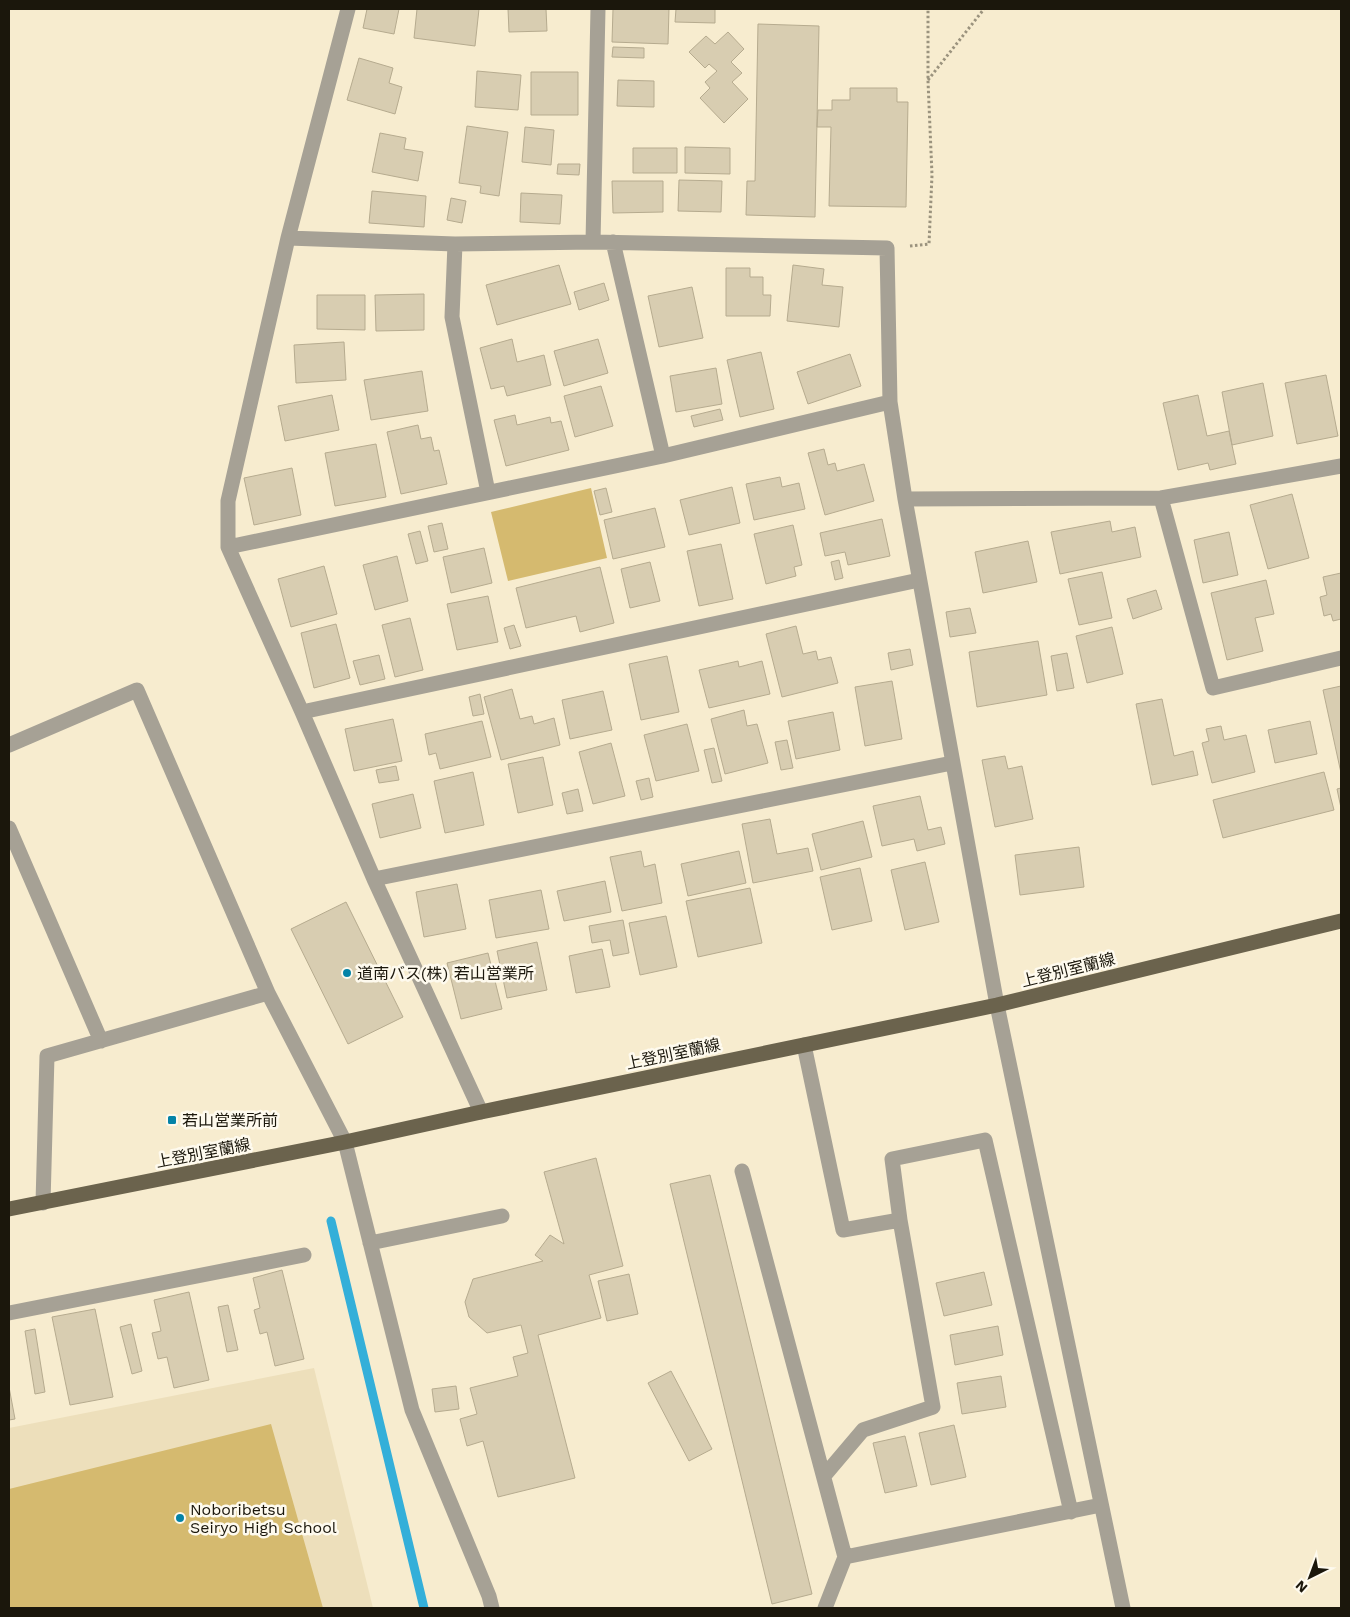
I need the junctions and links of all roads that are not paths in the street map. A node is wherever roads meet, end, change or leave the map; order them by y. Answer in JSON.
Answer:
{"nodes":[{"id":1,"x":348,"y":9,"type":"edge"},
{"id":2,"x":598,"y":9,"type":"edge"},
{"id":3,"x":288,"y":238,"type":"junction"},
{"id":4,"x":593,"y":242,"type":"junction"},
{"id":5,"x":613,"y":242,"type":"junction"},
{"id":6,"x":455,"y":244,"type":"junction"},
{"id":7,"x":890,"y":402,"type":"junction"},
{"id":8,"x":664,"y":456,"type":"junction"},
{"id":9,"x":1341,"y":466,"type":"edge"},
{"id":10,"x":488,"y":492,"type":"junction"},
{"id":11,"x":1161,"y":498,"type":"junction"},
{"id":12,"x":905,"y":499,"type":"junction"},
{"id":13,"x":228,"y":548,"type":"junction"},
{"id":14,"x":919,"y":580,"type":"junction"},
{"id":15,"x":1341,"y":658,"type":"edge"},
{"id":16,"x":302,"y":712,"type":"junction"},
{"id":17,"x":9,"y":745,"type":"edge"},
{"id":18,"x":952,"y":763,"type":"junction"},
{"id":19,"x":9,"y":828,"type":"edge"},
{"id":20,"x":374,"y":878,"type":"junction"},
{"id":21,"x":1341,"y":921,"type":"edge"},
{"id":22,"x":268,"y":993,"type":"junction"},
{"id":23,"x":997,"y":1005,"type":"junction"},
{"id":24,"x":101,"y":1041,"type":"junction"},
{"id":25,"x":804,"y":1045,"type":"junction"},
{"id":26,"x":481,"y":1112,"type":"junction"},
{"id":27,"x":345,"y":1142,"type":"junction"},
{"id":28,"x":742,"y":1171,"type":"dead end"},
{"id":29,"x":43,"y":1202,"type":"junction"},
{"id":30,"x":9,"y":1209,"type":"edge"},
{"id":31,"x":502,"y":1216,"type":"dead end"},
{"id":32,"x":900,"y":1220,"type":"junction"},
{"id":33,"x":370,"y":1244,"type":"junction"},
{"id":34,"x":304,"y":1255,"type":"dead end"},
{"id":35,"x":9,"y":1313,"type":"edge"},
{"id":36,"x":824,"y":1476,"type":"junction"},
{"id":37,"x":1101,"y":1505,"type":"junction"},
{"id":38,"x":1071,"y":1512,"type":"junction"},
{"id":39,"x":845,"y":1557,"type":"junction"},
{"id":40,"x":492,"y":1608,"type":"edge"},
{"id":41,"x":825,"y":1608,"type":"edge"},
{"id":42,"x":1123,"y":1608,"type":"edge"}],
"edges":[{"from":1,"to":3,"type":"street"},
{"from":2,"to":4,"type":"street"},
{"from":3,"to":6,"type":"street"},
{"from":3,"to":13,"type":"street"},
{"from":4,"to":5,"type":"street"},
{"from":4,"to":6,"type":"street"},
{"from":5,"to":7,"type":"street"},
{"from":5,"to":8,"type":"street"},
{"from":6,"to":10,"type":"street"},
{"from":7,"to":8,"type":"street"},
{"from":7,"to":12,"type":"street"},
{"from":8,"to":10,"type":"street"},
{"from":9,"to":11,"type":"street"},
{"from":10,"to":13,"type":"street"},
{"from":11,"to":12,"type":"street"},
{"from":11,"to":15,"type":"street"},
{"from":12,"to":14,"type":"street"},
{"from":13,"to":16,"type":"street"},
{"from":14,"to":16,"type":"street"},
{"from":14,"to":18,"type":"street"},
{"from":16,"to":20,"type":"street"},
{"from":17,"to":22,"type":"street"},
{"from":18,"to":20,"type":"street"},
{"from":18,"to":23,"type":"street"},
{"from":19,"to":24,"type":"street"},
{"from":20,"to":26,"type":"street"},
{"from":21,"to":23,"type":"main road","name":"上登別室蘭線"},
{"from":22,"to":24,"type":"street"},
{"from":22,"to":27,"type":"street"},
{"from":23,"to":25,"type":"main road","name":"上登別室蘭線"},
{"from":23,"to":37,"type":"street"},
{"from":24,"to":29,"type":"street"},
{"from":25,"to":26,"type":"main road","name":"上登別室蘭線"},
{"from":25,"to":32,"type":"street"},
{"from":26,"to":27,"type":"main road","name":"上登別室蘭線"},
{"from":27,"to":29,"type":"main road","name":"上登別室蘭線"},
{"from":27,"to":33,"type":"street"},
{"from":28,"to":36,"type":"street"},
{"from":29,"to":30,"type":"main road","name":"上登別室蘭線"},
{"from":31,"to":33,"type":"street"},
{"from":32,"to":36,"type":"street"},
{"from":32,"to":38,"type":"street"},
{"from":33,"to":40,"type":"street"},
{"from":34,"to":35,"type":"street"},
{"from":36,"to":39,"type":"street"},
{"from":37,"to":38,"type":"street"},
{"from":37,"to":42,"type":"street"},
{"from":38,"to":39,"type":"street"},
{"from":39,"to":41,"type":"street"}]}
